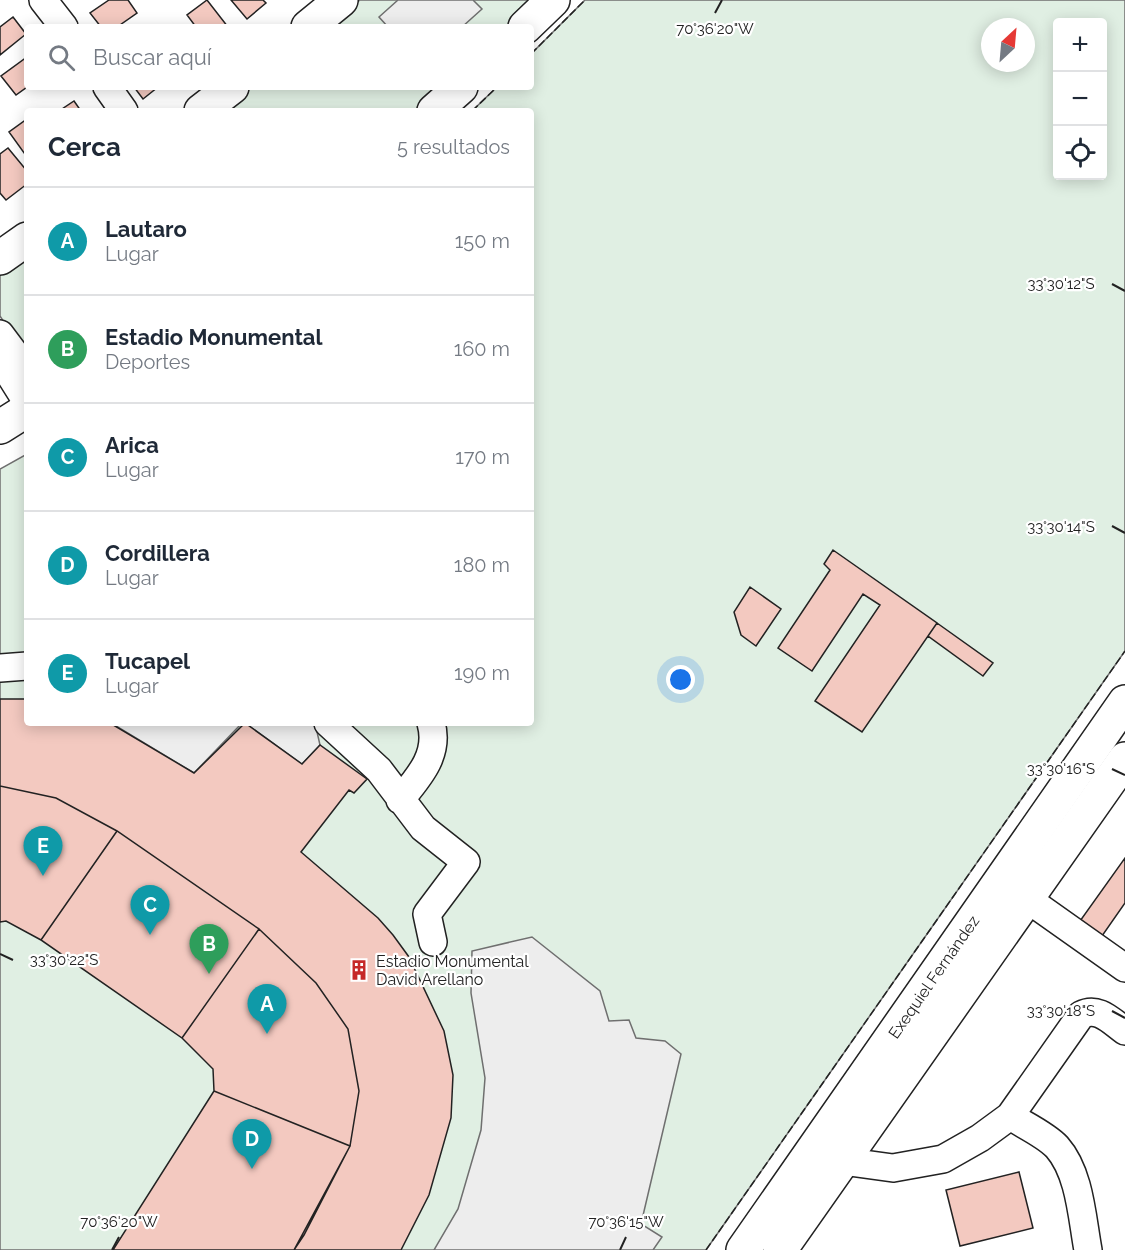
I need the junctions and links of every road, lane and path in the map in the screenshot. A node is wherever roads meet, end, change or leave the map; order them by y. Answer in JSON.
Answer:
{"nodes":[{"id":1,"x":43,"y":0,"type":"edge"},
{"id":2,"x":341,"y":0,"type":"edge"},
{"id":3,"x":553,"y":0,"type":"edge"},
{"id":4,"x":62,"y":24,"type":"edge"},
{"id":5,"x":312,"y":24,"type":"edge"},
{"id":6,"x":528,"y":24,"type":"edge"},
{"id":7,"x":109,"y":90,"type":"edge"},
{"id":8,"x":228,"y":90,"type":"edge"},
{"id":9,"x":458,"y":90,"type":"edge"},
{"id":10,"x":122,"y":108,"type":"edge"},
{"id":11,"x":205,"y":108,"type":"edge"},
{"id":12,"x":437,"y":108,"type":"edge"},
{"id":13,"x":24,"y":241,"type":"edge"},
{"id":14,"x":0,"y":258,"type":"edge"},
{"id":15,"x":0,"y":334,"type":"edge"},
{"id":16,"x":0,"y":359,"type":"edge"},
{"id":17,"x":24,"y":366,"type":"edge"},
{"id":18,"x":24,"y":397,"type":"edge"},
{"id":19,"x":24,"y":412,"type":"edge"},
{"id":20,"x":0,"y":427,"type":"edge"},
{"id":21,"x":24,"y":666,"type":"edge"},
{"id":22,"x":0,"y":668,"type":"edge"},
{"id":23,"x":1125,"y":702,"type":"edge"},
{"id":24,"x":331,"y":726,"type":"edge"},
{"id":25,"x":419,"y":726,"type":"edge"},
{"id":26,"x":431,"y":726,"type":"edge"},
{"id":27,"x":1125,"y":759,"type":"edge"},
{"id":28,"x":429,"y":761,"type":"junction"},
{"id":29,"x":400,"y":800,"type":"junction"},
{"id":30,"x":1026,"y":898,"type":"junction"},
{"id":31,"x":433,"y":942,"type":"dead end"},
{"id":32,"x":1125,"y":968,"type":"edge"},
{"id":33,"x":1125,"y":1031,"type":"edge"},
{"id":34,"x":913,"y":1033,"type":"junction"},
{"id":35,"x":1010,"y":1116,"type":"junction"},
{"id":36,"x":842,"y":1161,"type":"junction"},
{"id":37,"x":743,"y":1250,"type":"edge"},
{"id":38,"x":780,"y":1250,"type":"edge"},
{"id":39,"x":1088,"y":1250,"type":"edge"}],
"edges":[{"from":1,"to":4,"type":"street"},
{"from":2,"to":5,"type":"main road"},
{"from":3,"to":6,"type":"main road"},
{"from":7,"to":10,"type":"street"},
{"from":8,"to":11,"type":"main road"},
{"from":9,"to":12,"type":"main road"},
{"from":13,"to":14,"type":"main road"},
{"from":15,"to":17,"type":"street"},
{"from":16,"to":18,"type":"street"},
{"from":19,"to":20,"type":"main road"},
{"from":21,"to":22,"type":"street"},
{"from":23,"to":34,"type":"main road","name":"Exequiel Fernández"},
{"from":24,"to":29,"type":"street"},
{"from":25,"to":28,"type":"street"},
{"from":26,"to":28,"type":"street"},
{"from":27,"to":30,"type":"main road","name":"Exequiel Fernández"},
{"from":28,"to":29,"type":"street"},
{"from":29,"to":31,"type":"street"},
{"from":30,"to":32,"type":"street"},
{"from":30,"to":34,"type":"main road","name":"Exequiel Fernández"},
{"from":33,"to":35,"type":"street"},
{"from":34,"to":36,"type":"main road","name":"Exequiel Fernández"},
{"from":34,"to":37,"type":"main road","name":"Exequiel Fernández"},
{"from":35,"to":36,"type":"street"},
{"from":35,"to":39,"type":"street"},
{"from":36,"to":38,"type":"main road","name":"Exequiel Fernández"}]}
